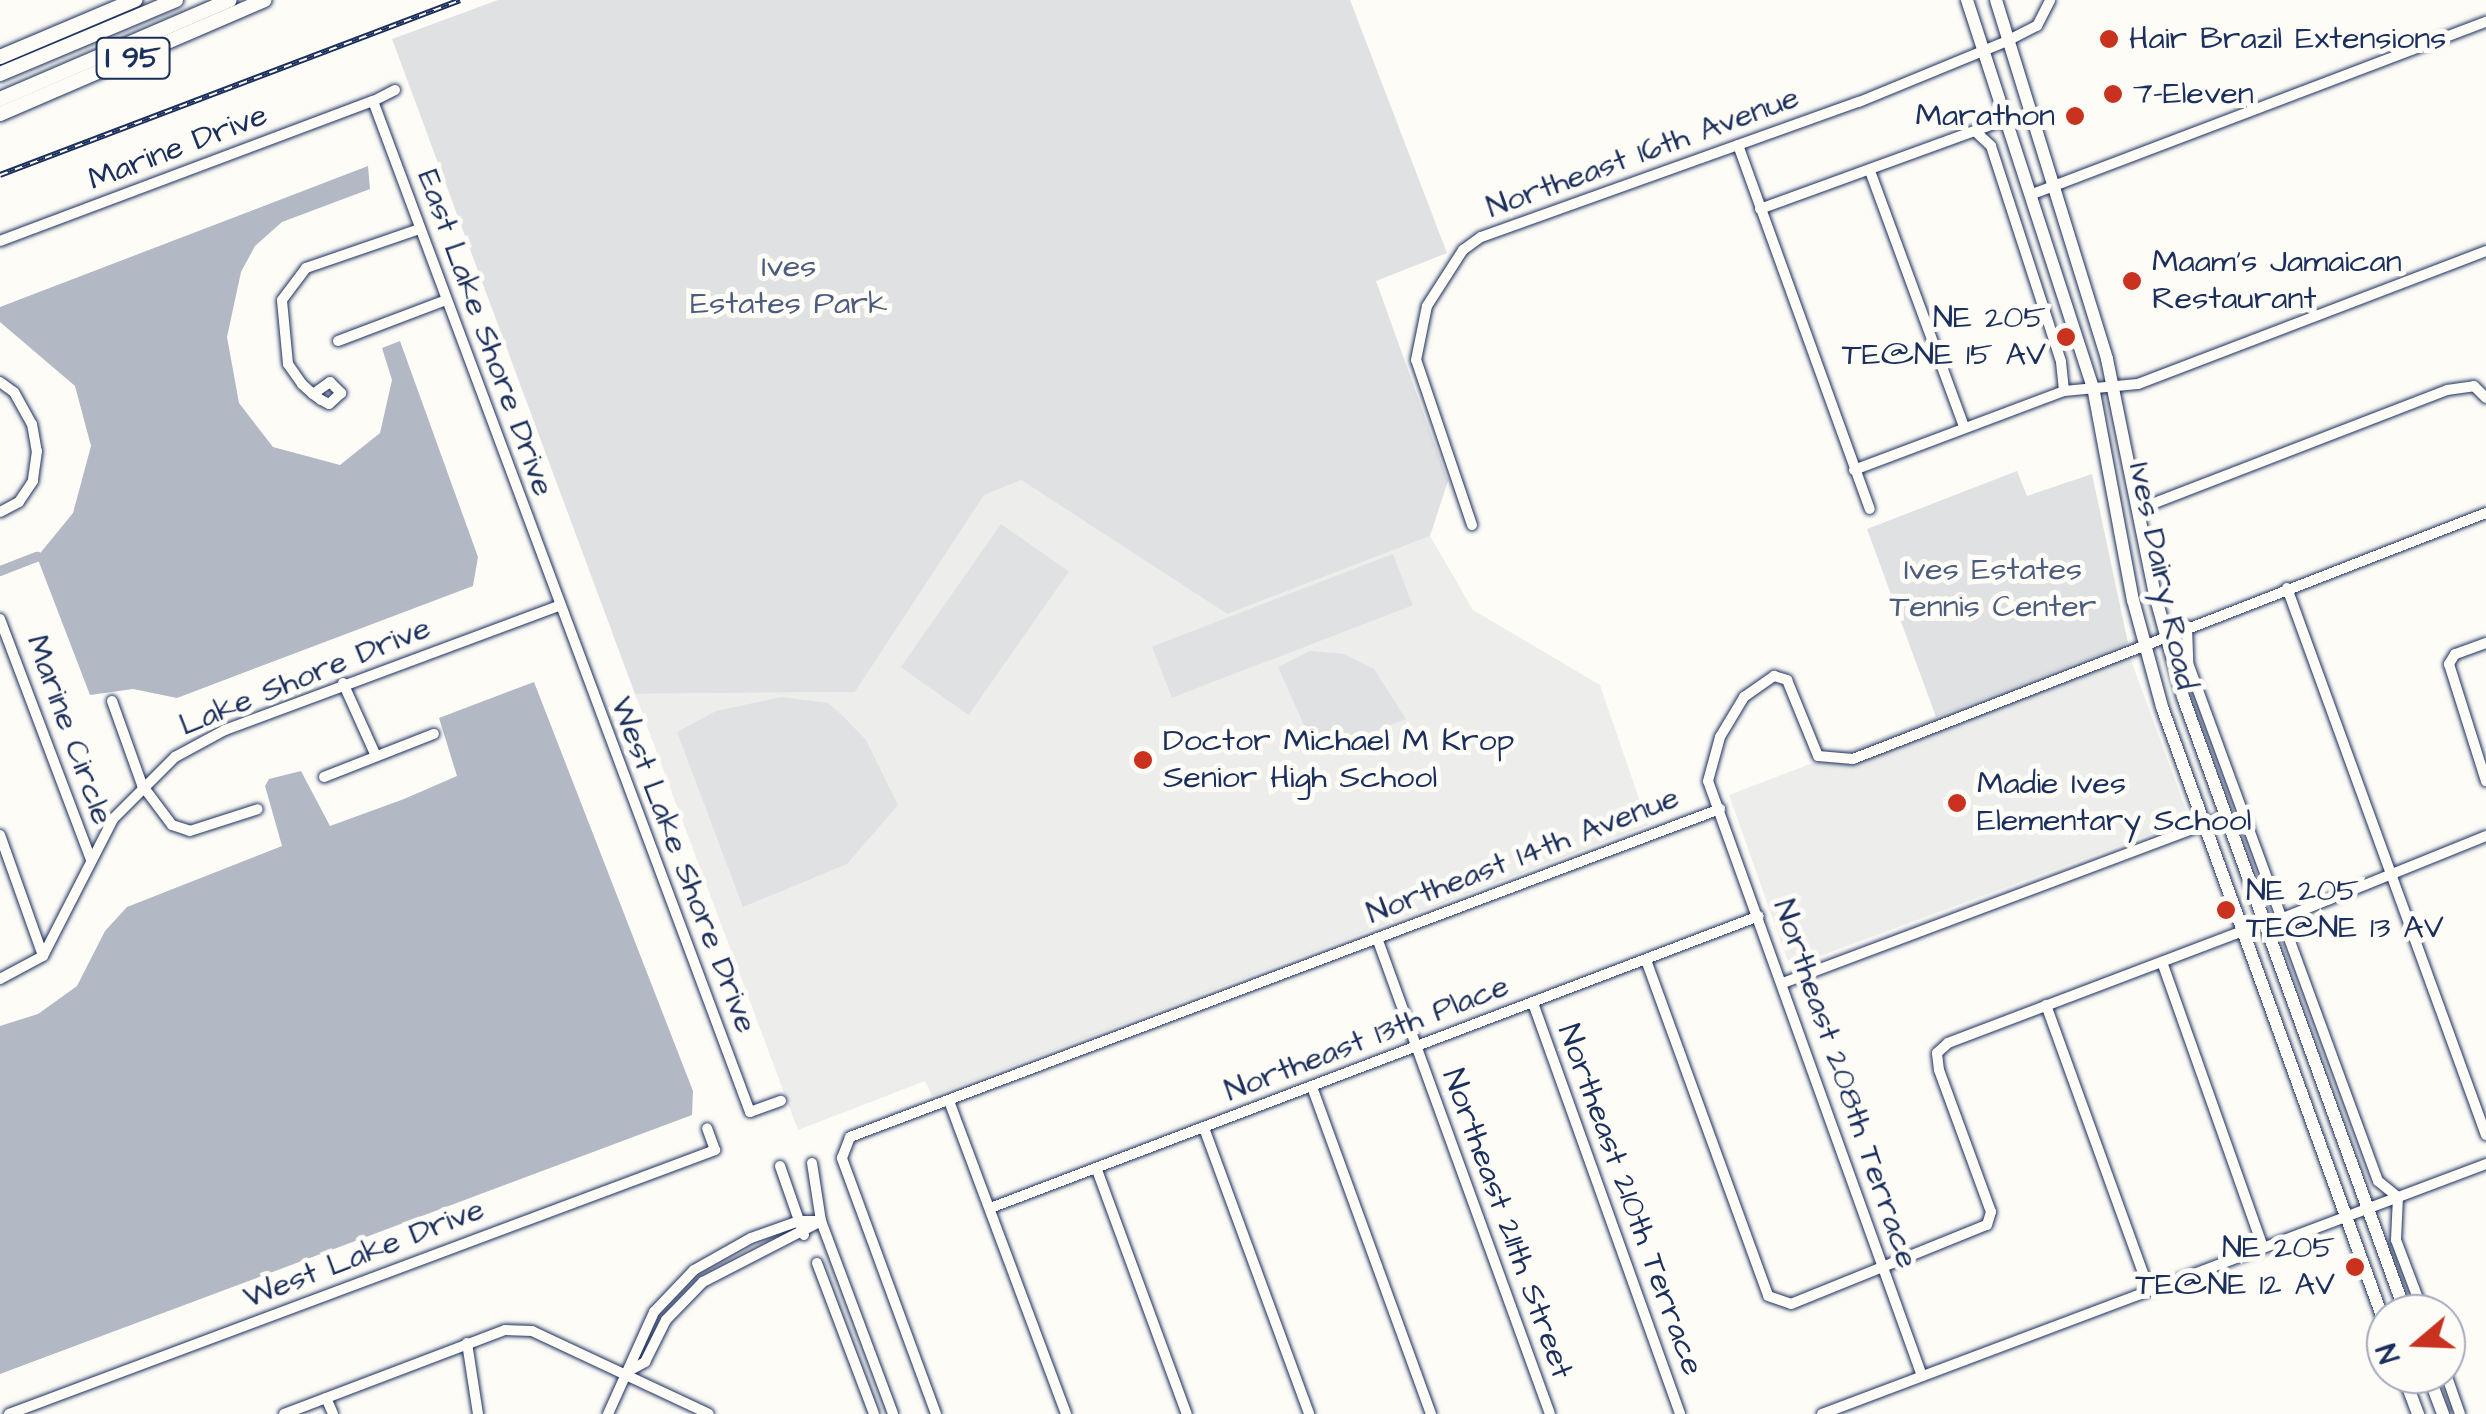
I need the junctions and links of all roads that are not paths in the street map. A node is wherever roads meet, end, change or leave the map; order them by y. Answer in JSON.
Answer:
{"nodes":[{"id":1,"x":136,"y":0,"type":"edge"},
{"id":2,"x":176,"y":0,"type":"edge"},
{"id":3,"x":230,"y":0,"type":"edge"},
{"id":4,"x":266,"y":0,"type":"edge"},
{"id":5,"x":1967,"y":0,"type":"edge"},
{"id":6,"x":1996,"y":0,"type":"edge"},
{"id":7,"x":2050,"y":0,"type":"edge"},
{"id":8,"x":2486,"y":22,"type":"edge"},
{"id":9,"x":2007,"y":41,"type":"junction"},
{"id":10,"x":1983,"y":50,"type":"junction"},
{"id":11,"x":0,"y":56,"type":"edge"},
{"id":12,"x":0,"y":74,"type":"edge"},
{"id":13,"x":395,"y":90,"type":"dead end"},
{"id":14,"x":0,"y":98,"type":"edge"},
{"id":15,"x":373,"y":101,"type":"junction"},
{"id":16,"x":0,"y":114,"type":"edge"},
{"id":17,"x":2005,"y":120,"type":"junction"},
{"id":18,"x":1975,"y":131,"type":"junction"},
{"id":19,"x":1738,"y":145,"type":"junction"},
{"id":20,"x":1870,"y":171,"type":"junction"},
{"id":21,"x":2052,"y":188,"type":"junction"},
{"id":22,"x":2030,"y":195,"type":"junction"},
{"id":23,"x":1760,"y":210,"type":"junction"},
{"id":24,"x":419,"y":228,"type":"junction"},
{"id":25,"x":0,"y":241,"type":"edge"},
{"id":26,"x":2486,"y":252,"type":"edge"},
{"id":27,"x":446,"y":300,"type":"junction"},
{"id":28,"x":338,"y":341,"type":"dead end"},
{"id":29,"x":2112,"y":386,"type":"junction"},
{"id":30,"x":3,"y":387,"type":"edge"},
{"id":31,"x":2093,"y":387,"type":"junction"},
{"id":32,"x":2064,"y":391,"type":"junction"},
{"id":33,"x":313,"y":394,"type":"dead end"},
{"id":34,"x":2486,"y":398,"type":"edge"},
{"id":35,"x":1964,"y":427,"type":"junction"},
{"id":36,"x":1854,"y":470,"type":"junction"},
{"id":37,"x":1870,"y":509,"type":"dead end"},
{"id":38,"x":2140,"y":510,"type":"junction"},
{"id":39,"x":0,"y":512,"type":"edge"},
{"id":40,"x":2486,"y":513,"type":"edge"},
{"id":41,"x":1472,"y":526,"type":"dead end"},
{"id":42,"x":2287,"y":588,"type":"junction"},
{"id":43,"x":558,"y":606,"type":"junction"},
{"id":44,"x":0,"y":619,"type":"edge"},
{"id":45,"x":2187,"y":626,"type":"junction"},
{"id":46,"x":2165,"y":635,"type":"junction"},
{"id":47,"x":2486,"y":643,"type":"edge"},
{"id":48,"x":2143,"y":644,"type":"junction"},
{"id":49,"x":343,"y":683,"type":"junction"},
{"id":50,"x":112,"y":701,"type":"dead end"},
{"id":51,"x":434,"y":734,"type":"dead end"},
{"id":52,"x":376,"y":756,"type":"junction"},
{"id":53,"x":324,"y":776,"type":"dead end"},
{"id":54,"x":2486,"y":781,"type":"edge"},
{"id":55,"x":142,"y":786,"type":"junction"},
{"id":56,"x":258,"y":808,"type":"dead end"},
{"id":57,"x":1720,"y":809,"type":"junction"},
{"id":58,"x":2225,"y":817,"type":"junction"},
{"id":59,"x":2204,"y":825,"type":"junction"},
{"id":60,"x":0,"y":835,"type":"edge"},
{"id":61,"x":2486,"y":836,"type":"edge"},
{"id":62,"x":91,"y":860,"type":"junction"},
{"id":63,"x":2391,"y":874,"type":"junction"},
{"id":64,"x":1759,"y":916,"type":"junction"},
{"id":65,"x":2283,"y":918,"type":"junction"},
{"id":66,"x":2243,"y":931,"type":"junction"},
{"id":67,"x":1377,"y":938,"type":"junction"},
{"id":68,"x":42,"y":956,"type":"junction"},
{"id":69,"x":1646,"y":960,"type":"junction"},
{"id":70,"x":2162,"y":962,"type":"junction"},
{"id":71,"x":0,"y":978,"type":"edge"},
{"id":72,"x":1783,"y":983,"type":"junction"},
{"id":73,"x":1533,"y":1003,"type":"junction"},
{"id":74,"x":2046,"y":1005,"type":"junction"},
{"id":75,"x":1416,"y":1046,"type":"junction"},
{"id":76,"x":1312,"y":1087,"type":"junction"},
{"id":77,"x":780,"y":1101,"type":"dead end"},
{"id":78,"x":949,"y":1101,"type":"junction"},
{"id":79,"x":707,"y":1128,"type":"dead end"},
{"id":80,"x":1204,"y":1128,"type":"junction"},
{"id":81,"x":2486,"y":1135,"type":"edge"},
{"id":82,"x":812,"y":1163,"type":"dead end"},
{"id":83,"x":2486,"y":1164,"type":"edge"},
{"id":84,"x":780,"y":1166,"type":"dead end"},
{"id":85,"x":1097,"y":1170,"type":"junction"},
{"id":86,"x":2398,"y":1197,"type":"junction"},
{"id":87,"x":992,"y":1208,"type":"junction"},
{"id":88,"x":2368,"y":1209,"type":"junction"},
{"id":89,"x":2346,"y":1217,"type":"junction"},
{"id":90,"x":799,"y":1220,"type":"junction"},
{"id":91,"x":821,"y":1221,"type":"junction"},
{"id":92,"x":804,"y":1234,"type":"junction"},
{"id":93,"x":2262,"y":1245,"type":"junction"},
{"id":94,"x":817,"y":1263,"type":"dead end"},
{"id":95,"x":1883,"y":1268,"type":"junction"},
{"id":96,"x":2148,"y":1289,"type":"junction"},
{"id":97,"x":2374,"y":1294,"type":"edge"},
{"id":98,"x":2399,"y":1294,"type":"edge"},
{"id":99,"x":2416,"y":1294,"type":"edge"},
{"id":100,"x":468,"y":1344,"type":"junction"},
{"id":101,"x":627,"y":1372,"type":"junction"},
{"id":102,"x":1922,"y":1376,"type":"junction"},
{"id":103,"x":326,"y":1398,"type":"junction"},
{"id":104,"x":9,"y":1414,"type":"edge"},
{"id":105,"x":284,"y":1414,"type":"edge"},
{"id":106,"x":333,"y":1414,"type":"edge"},
{"id":107,"x":478,"y":1414,"type":"edge"},
{"id":108,"x":608,"y":1414,"type":"edge"},
{"id":109,"x":709,"y":1414,"type":"edge"},
{"id":110,"x":874,"y":1414,"type":"edge"},
{"id":111,"x":893,"y":1414,"type":"edge"},
{"id":112,"x":936,"y":1414,"type":"edge"},
{"id":113,"x":1066,"y":1414,"type":"edge"},
{"id":114,"x":1188,"y":1414,"type":"edge"},
{"id":115,"x":1309,"y":1414,"type":"edge"},
{"id":116,"x":1431,"y":1414,"type":"edge"},
{"id":117,"x":1550,"y":1414,"type":"edge"},
{"id":118,"x":1680,"y":1414,"type":"edge"},
{"id":119,"x":1822,"y":1414,"type":"edge"}],
"edges":[{"from":1,"to":11,"type":"highway","number":"I 95"},
{"from":2,"to":12,"type":"highway"},
{"from":3,"to":14,"type":"highway"},
{"from":4,"to":16,"type":"highway","number":"I 95"},
{"from":5,"to":10,"type":"main road","name":"Ives Dairy Road"},
{"from":6,"to":9,"type":"main road","name":"Ives Dairy Road"},
{"from":7,"to":9,"type":"street","name":"Northeast 16th Avenue"},
{"from":8,"to":21,"type":"street"},
{"from":9,"to":10,"type":"street","name":"Northeast 16th Avenue"},
{"from":9,"to":21,"type":"main road","name":"Ives Dairy Road"},
{"from":10,"to":17,"type":"main road","name":"Ives Dairy Road"},
{"from":10,"to":19,"type":"street","name":"Northeast 16th Avenue"},
{"from":13,"to":15,"type":"street"},
{"from":15,"to":24,"type":"street","name":"East Lake Shore Drive"},
{"from":15,"to":25,"type":"street","name":"Marine Drive"},
{"from":17,"to":18,"type":"street"},
{"from":17,"to":22,"type":"main road","name":"Ives Dairy Road"},
{"from":18,"to":20,"type":"street"},
{"from":18,"to":32,"type":"street"},
{"from":19,"to":23,"type":"street"},
{"from":19,"to":41,"type":"street","name":"Northeast 16th Avenue"},
{"from":20,"to":23,"type":"street"},
{"from":20,"to":35,"type":"street"},
{"from":21,"to":22,"type":"street"},
{"from":21,"to":29,"type":"main road","name":"Ives Dairy Road"},
{"from":22,"to":31,"type":"main road","name":"Ives Dairy Road"},
{"from":23,"to":36,"type":"street"},
{"from":24,"to":27,"type":"street","name":"East Lake Shore Drive"},
{"from":24,"to":33,"type":"street"},
{"from":26,"to":29,"type":"street"},
{"from":27,"to":28,"type":"street"},
{"from":27,"to":43,"type":"street","name":"East Lake Shore Drive"},
{"from":29,"to":31,"type":"street"},
{"from":29,"to":38,"type":"main road","name":"Ives Dairy Road"},
{"from":30,"to":39,"type":"street"},
{"from":31,"to":32,"type":"street"},
{"from":31,"to":48,"type":"main road","name":"Ives Dairy Road"},
{"from":32,"to":35,"type":"street"},
{"from":34,"to":38,"type":"street"},
{"from":35,"to":36,"type":"street"},
{"from":36,"to":37,"type":"street"},
{"from":38,"to":46,"type":"main road","name":"Ives Dairy Road"},
{"from":40,"to":42,"type":"street","name":"Northeast 14th Avenue"},
{"from":42,"to":45,"type":"street","name":"Northeast 14th Avenue"},
{"from":42,"to":63,"type":"street"},
{"from":43,"to":49,"type":"street","name":"Lake Shore Drive"},
{"from":43,"to":77,"type":"street","name":"West Lake Shore Drive"},
{"from":44,"to":62,"type":"street","name":"Marine Circle"},
{"from":45,"to":46,"type":"street","name":"Northeast 14th Avenue"},
{"from":45,"to":65,"type":"street"},
{"from":46,"to":48,"type":"street","name":"Northeast 14th Avenue"},
{"from":46,"to":58,"type":"main road","name":"Ives Dairy Road"},
{"from":47,"to":54,"type":"street"},
{"from":48,"to":57,"type":"street","name":"Northeast 14th Avenue"},
{"from":48,"to":59,"type":"main road","name":"Ives Dairy Road"},
{"from":49,"to":52,"type":"street"},
{"from":49,"to":55,"type":"street","name":"Lake Shore Drive"},
{"from":50,"to":55,"type":"street"},
{"from":51,"to":52,"type":"street"},
{"from":52,"to":53,"type":"street"},
{"from":55,"to":56,"type":"street"},
{"from":55,"to":62,"type":"street","name":"Lake Shore Drive"},
{"from":57,"to":64,"type":"street","name":"Northeast 208th Terrace"},
{"from":57,"to":67,"type":"street","name":"Northeast 14th Avenue"},
{"from":58,"to":59,"type":"street"},
{"from":58,"to":88,"type":"main road","name":"Ives Dairy Road"},
{"from":59,"to":66,"type":"main road","name":"Ives Dairy Road"},
{"from":59,"to":72,"type":"street"},
{"from":60,"to":68,"type":"street"},
{"from":61,"to":63,"type":"street"},
{"from":62,"to":68,"type":"street","name":"Lake Shore Drive"},
{"from":63,"to":65,"type":"street"},
{"from":63,"to":81,"type":"street"},
{"from":64,"to":69,"type":"street","name":"Northeast 13th Place"},
{"from":64,"to":72,"type":"street","name":"Northeast 208th Terrace"},
{"from":65,"to":86,"type":"street"},
{"from":66,"to":70,"type":"street"},
{"from":66,"to":89,"type":"main road","name":"Ives Dairy Road"},
{"from":67,"to":75,"type":"street","name":"Northeast 211th Street"},
{"from":67,"to":78,"type":"street","name":"Northeast 14th Avenue"},
{"from":68,"to":71,"type":"street"},
{"from":69,"to":73,"type":"street","name":"Northeast 13th Place"},
{"from":69,"to":95,"type":"street"},
{"from":70,"to":74,"type":"street"},
{"from":70,"to":93,"type":"street"},
{"from":72,"to":95,"type":"street","name":"Northeast 208th Terrace"},
{"from":73,"to":75,"type":"street","name":"Northeast 13th Place"},
{"from":73,"to":118,"type":"street","name":"Northeast 210th Terrace"},
{"from":74,"to":95,"type":"street"},
{"from":74,"to":96,"type":"street"},
{"from":75,"to":76,"type":"street","name":"Northeast 13th Place"},
{"from":75,"to":117,"type":"street","name":"Northeast 211th Street"},
{"from":76,"to":80,"type":"street","name":"Northeast 13th Place"},
{"from":76,"to":116,"type":"street"},
{"from":78,"to":87,"type":"street"},
{"from":78,"to":112,"type":"street","name":"Northeast 14th Avenue"},
{"from":79,"to":104,"type":"street","name":"West Lake Drive"},
{"from":80,"to":85,"type":"street","name":"Northeast 13th Place"},
{"from":80,"to":115,"type":"street"},
{"from":82,"to":91,"type":"street"},
{"from":83,"to":86,"type":"street"},
{"from":84,"to":90,"type":"street"},
{"from":85,"to":87,"type":"street","name":"Northeast 13th Place"},
{"from":85,"to":114,"type":"street"},
{"from":86,"to":88,"type":"street"},
{"from":86,"to":99,"type":"street"},
{"from":87,"to":113,"type":"street"},
{"from":88,"to":89,"type":"street"},
{"from":88,"to":98,"type":"main road","name":"Ives Dairy Road"},
{"from":89,"to":93,"type":"street"},
{"from":89,"to":97,"type":"main road","name":"Ives Dairy Road"},
{"from":90,"to":91,"type":"street"},
{"from":90,"to":92,"type":"street"},
{"from":90,"to":101,"type":"street"},
{"from":91,"to":92,"type":"street"},
{"from":91,"to":111,"type":"street"},
{"from":92,"to":101,"type":"street"},
{"from":93,"to":96,"type":"street"},
{"from":94,"to":110,"type":"street"},
{"from":95,"to":102,"type":"street","name":"Northeast 208th Terrace"},
{"from":96,"to":102,"type":"street"},
{"from":100,"to":101,"type":"street"},
{"from":100,"to":103,"type":"street"},
{"from":100,"to":107,"type":"street"},
{"from":101,"to":108,"type":"street"},
{"from":101,"to":109,"type":"street"},
{"from":102,"to":119,"type":"street"},
{"from":103,"to":105,"type":"street"},
{"from":103,"to":106,"type":"street"}]}
